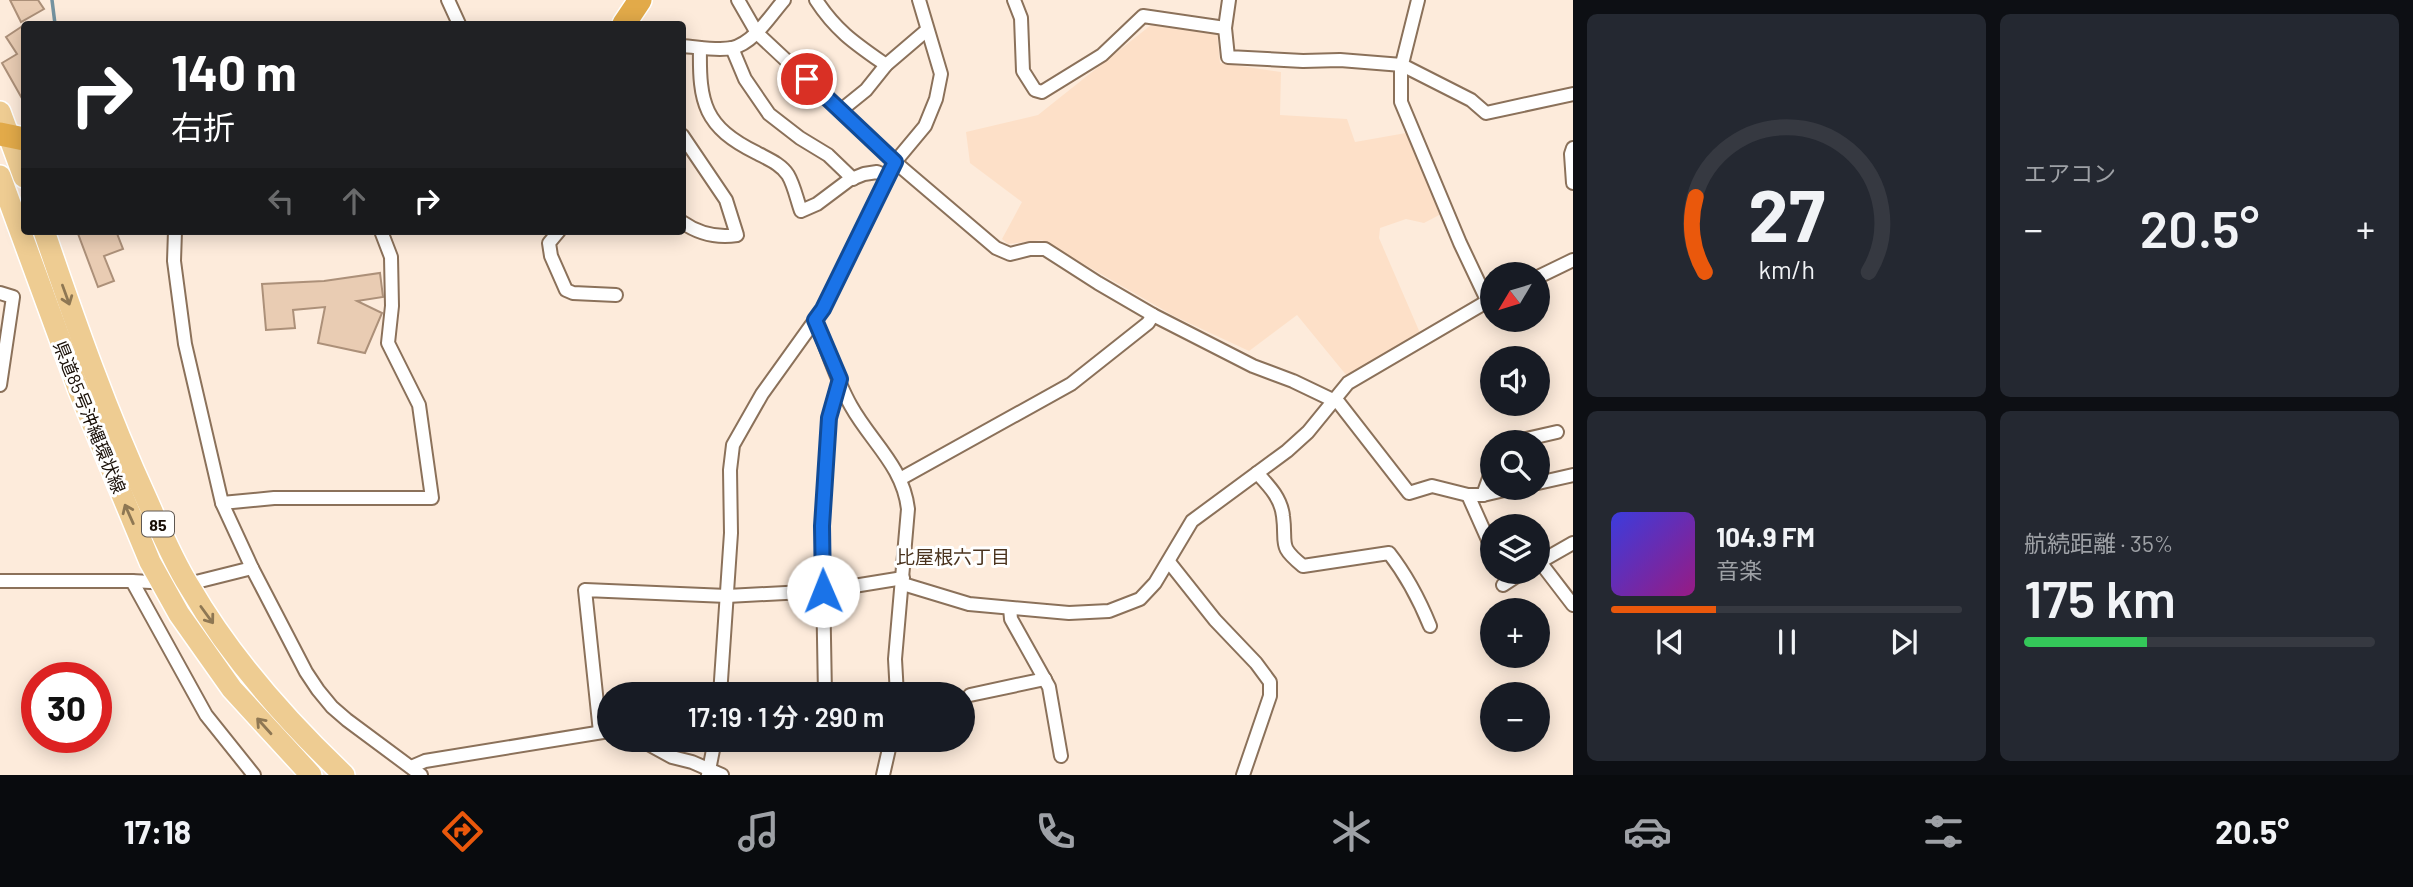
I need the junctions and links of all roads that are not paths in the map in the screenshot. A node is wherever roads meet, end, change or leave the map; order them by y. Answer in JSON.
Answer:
{"nodes":[{"id":1,"x":448,"y":0,"type":"edge"},
{"id":2,"x":640,"y":0,"type":"edge"},
{"id":3,"x":738,"y":0,"type":"edge"},
{"id":4,"x":784,"y":0,"type":"edge"},
{"id":5,"x":816,"y":0,"type":"edge"},
{"id":6,"x":919,"y":0,"type":"edge"},
{"id":7,"x":1014,"y":0,"type":"edge"},
{"id":8,"x":1230,"y":0,"type":"edge"},
{"id":9,"x":1418,"y":0,"type":"edge"},
{"id":10,"x":458,"y":21,"type":"edge"},
{"id":11,"x":626,"y":21,"type":"edge"},
{"id":12,"x":1225,"y":27,"type":"junction"},
{"id":13,"x":927,"y":30,"type":"junction"},
{"id":14,"x":757,"y":33,"type":"junction"},
{"id":15,"x":686,"y":46,"type":"edge"},
{"id":16,"x":700,"y":48,"type":"junction"},
{"id":17,"x":732,"y":48,"type":"junction"},
{"id":18,"x":886,"y":65,"type":"junction"},
{"id":19,"x":1402,"y":65,"type":"junction"},
{"id":20,"x":1573,"y":94,"type":"edge"},
{"id":21,"x":840,"y":111,"type":"junction"},
{"id":22,"x":0,"y":112,"type":"edge"},
{"id":23,"x":11,"y":136,"type":"edge"},
{"id":24,"x":686,"y":141,"type":"edge"},
{"id":25,"x":1573,"y":148,"type":"edge"},
{"id":26,"x":895,"y":162,"type":"junction"},
{"id":27,"x":21,"y":168,"type":"edge"},
{"id":28,"x":0,"y":176,"type":"edge"},
{"id":29,"x":888,"y":177,"type":"junction"},
{"id":30,"x":853,"y":179,"type":"junction"},
{"id":31,"x":1573,"y":183,"type":"edge"},
{"id":32,"x":686,"y":225,"type":"edge"},
{"id":33,"x":21,"y":233,"type":"edge"},
{"id":34,"x":22,"y":235,"type":"edge"},
{"id":35,"x":45,"y":235,"type":"edge"},
{"id":36,"x":175,"y":235,"type":"edge"},
{"id":37,"x":383,"y":235,"type":"edge"},
{"id":38,"x":556,"y":235,"type":"edge"},
{"id":39,"x":1573,"y":260,"type":"edge"},
{"id":40,"x":1550,"y":271,"type":"edge"},
{"id":41,"x":1480,"y":280,"type":"edge"},
{"id":42,"x":0,"y":293,"type":"edge"},
{"id":43,"x":616,"y":295,"type":"dead end"},
{"id":44,"x":1480,"y":305,"type":"edge"},
{"id":45,"x":1153,"y":315,"type":"junction"},
{"id":46,"x":815,"y":320,"type":"junction"},
{"id":47,"x":840,"y":379,"type":"junction"},
{"id":48,"x":0,"y":385,"type":"edge"},
{"id":49,"x":1332,"y":401,"type":"junction"},
{"id":50,"x":1557,"y":432,"type":"dead end"},
{"id":51,"x":1550,"y":434,"type":"edge"},
{"id":52,"x":1257,"y":473,"type":"junction"},
{"id":53,"x":1573,"y":475,"type":"edge"},
{"id":54,"x":900,"y":479,"type":"junction"},
{"id":55,"x":1550,"y":480,"type":"edge"},
{"id":56,"x":1468,"y":495,"type":"junction"},
{"id":57,"x":1480,"y":495,"type":"edge"},
{"id":58,"x":222,"y":503,"type":"junction"},
{"id":59,"x":1480,"y":522,"type":"edge"},
{"id":60,"x":1573,"y":543,"type":"edge"},
{"id":61,"x":1550,"y":556,"type":"edge"},
{"id":62,"x":1169,"y":562,"type":"junction"},
{"id":63,"x":251,"y":568,"type":"junction"},
{"id":64,"x":1550,"y":576,"type":"edge"},
{"id":65,"x":0,"y":580,"type":"edge"},
{"id":66,"x":132,"y":581,"type":"junction"},
{"id":67,"x":903,"y":581,"type":"junction"},
{"id":68,"x":162,"y":583,"type":"junction"},
{"id":69,"x":188,"y":584,"type":"junction"},
{"id":70,"x":823,"y":591,"type":"junction"},
{"id":71,"x":727,"y":596,"type":"junction"},
{"id":72,"x":1573,"y":605,"type":"edge"},
{"id":73,"x":1010,"y":608,"type":"junction"},
{"id":74,"x":1430,"y":626,"type":"dead end"},
{"id":75,"x":1045,"y":679,"type":"junction"},
{"id":76,"x":597,"y":682,"type":"edge"},
{"id":77,"x":721,"y":682,"type":"edge"},
{"id":78,"x":825,"y":682,"type":"edge"},
{"id":79,"x":896,"y":682,"type":"edge"},
{"id":80,"x":975,"y":694,"type":"edge"},
{"id":81,"x":597,"y":732,"type":"edge"},
{"id":82,"x":663,"y":752,"type":"edge"},
{"id":83,"x":714,"y":752,"type":"edge"},
{"id":84,"x":888,"y":752,"type":"edge"},
{"id":85,"x":1060,"y":756,"type":"dead end"},
{"id":86,"x":416,"y":771,"type":"edge"},
{"id":87,"x":713,"y":773,"type":"edge"},
{"id":88,"x":254,"y":775,"type":"edge"},
{"id":89,"x":311,"y":775,"type":"edge"},
{"id":90,"x":344,"y":775,"type":"edge"},
{"id":91,"x":883,"y":775,"type":"edge"},
{"id":92,"x":1243,"y":775,"type":"edge"}],
"edges":[{"from":1,"to":10,"type":"street"},
{"from":2,"to":11,"type":"highway"},
{"from":3,"to":14,"type":"street"},
{"from":4,"to":14,"type":"street"},
{"from":5,"to":18,"type":"street"},
{"from":6,"to":13,"type":"street"},
{"from":7,"to":12,"type":"street"},
{"from":8,"to":12,"type":"street"},
{"from":9,"to":19,"type":"street"},
{"from":12,"to":19,"type":"street"},
{"from":13,"to":18,"type":"street"},
{"from":13,"to":26,"type":"street"},
{"from":14,"to":17,"type":"street"},
{"from":14,"to":21,"type":"street"},
{"from":15,"to":16,"type":"street"},
{"from":16,"to":17,"type":"street"},
{"from":16,"to":30,"type":"street"},
{"from":17,"to":30,"type":"street"},
{"from":18,"to":21,"type":"street"},
{"from":19,"to":20,"type":"street"},
{"from":19,"to":41,"type":"street"},
{"from":21,"to":26,"type":"street"},
{"from":22,"to":23,"type":"main road"},
{"from":23,"to":27,"type":"main road"},
{"from":24,"to":32,"type":"street"},
{"from":25,"to":31,"type":"street"},
{"from":26,"to":29,"type":"street"},
{"from":26,"to":45,"type":"street"},
{"from":33,"to":28,"type":"main road","name":"県道85号沖縄環状線","number":"85","one_way":true},
{"from":29,"to":30,"type":"street"},
{"from":29,"to":46,"type":"street"},
{"from":68,"to":34,"type":"main road","name":"県道85号沖縄環状線","number":"85","one_way":true},
{"from":35,"to":69,"type":"main road","name":"県道85号沖縄環状線","number":"85","one_way":true},
{"from":36,"to":58,"type":"street"},
{"from":37,"to":58,"type":"street"},
{"from":38,"to":43,"type":"street"},
{"from":39,"to":40,"type":"street"},
{"from":42,"to":48,"type":"street"},
{"from":44,"to":49,"type":"street"},
{"from":45,"to":49,"type":"street"},
{"from":45,"to":54,"type":"street"},
{"from":46,"to":47,"type":"street"},
{"from":46,"to":71,"type":"street"},
{"from":47,"to":54,"type":"street"},
{"from":47,"to":70,"type":"street"},
{"from":49,"to":52,"type":"street"},
{"from":49,"to":56,"type":"street"},
{"from":50,"to":51,"type":"street"},
{"from":52,"to":62,"type":"street"},
{"from":52,"to":74,"type":"street"},
{"from":53,"to":55,"type":"street"},
{"from":54,"to":67,"type":"street"},
{"from":56,"to":57,"type":"street"},
{"from":56,"to":59,"type":"street"},
{"from":58,"to":63,"type":"street"},
{"from":60,"to":61,"type":"street"},
{"from":62,"to":73,"type":"street"},
{"from":62,"to":92,"type":"street"},
{"from":63,"to":69,"type":"street"},
{"from":63,"to":86,"type":"street"},
{"from":64,"to":72,"type":"street"},
{"from":65,"to":66,"type":"street"},
{"from":66,"to":68,"type":"street"},
{"from":66,"to":88,"type":"street"},
{"from":67,"to":70,"type":"street"},
{"from":67,"to":73,"type":"street"},
{"from":67,"to":79,"type":"street"},
{"from":68,"to":69,"type":"street"},
{"from":89,"to":68,"type":"main road","name":"県道85号沖縄環状線","number":"85","one_way":true},
{"from":69,"to":90,"type":"main road","name":"県道85号沖縄環状線","number":"85","one_way":true},
{"from":70,"to":71,"type":"street"},
{"from":70,"to":78,"type":"street"},
{"from":71,"to":76,"type":"street"},
{"from":71,"to":77,"type":"street"},
{"from":73,"to":75,"type":"street"},
{"from":75,"to":80,"type":"street"},
{"from":75,"to":85,"type":"street"},
{"from":81,"to":86,"type":"street"},
{"from":82,"to":87,"type":"street"},
{"from":83,"to":87,"type":"street"},
{"from":84,"to":91,"type":"street"}]}
